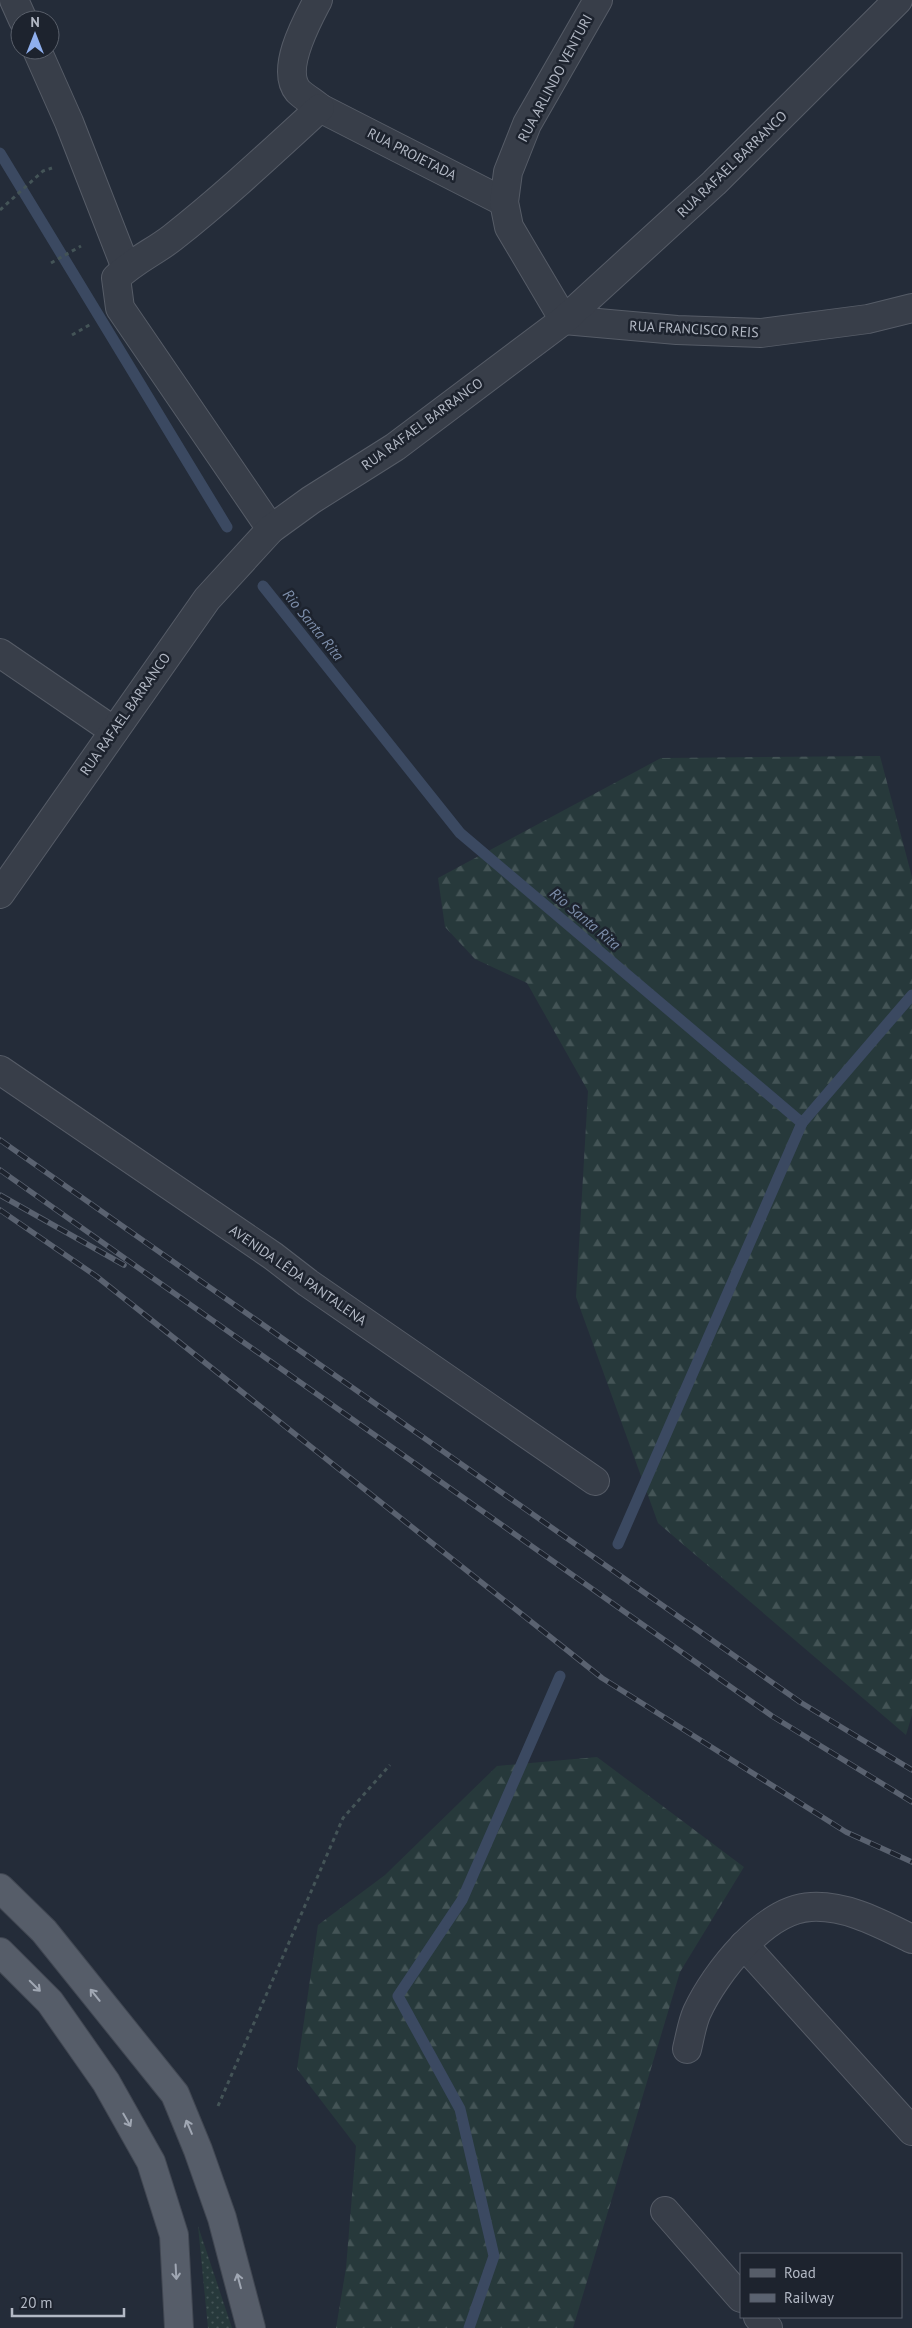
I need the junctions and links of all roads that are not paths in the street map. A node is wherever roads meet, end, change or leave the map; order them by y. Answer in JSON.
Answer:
{"nodes":[{"id":1,"x":318,"y":0,"type":"edge"},
{"id":2,"x":598,"y":0,"type":"edge"},
{"id":3,"x":898,"y":0,"type":"edge"},
{"id":4,"x":41,"y":60,"type":"edge"},
{"id":5,"x":320,"y":108,"type":"junction"},
{"id":6,"x":504,"y":202,"type":"junction"},
{"id":7,"x":126,"y":268,"type":"junction"},
{"id":8,"x":912,"y":308,"type":"edge"},
{"id":9,"x":564,"y":320,"type":"junction"},
{"id":10,"x":271,"y":529,"type":"junction"},
{"id":11,"x":0,"y":653,"type":"edge"},
{"id":12,"x":114,"y":731,"type":"junction"},
{"id":13,"x":0,"y":894,"type":"edge"},
{"id":14,"x":0,"y":1070,"type":"edge"},
{"id":15,"x":595,"y":1481,"type":"dead end"},
{"id":16,"x":0,"y":1888,"type":"edge"},
{"id":17,"x":912,"y":1939,"type":"edge"},
{"id":18,"x":744,"y":1945,"type":"junction"},
{"id":19,"x":0,"y":1952,"type":"edge"},
{"id":20,"x":686,"y":2049,"type":"dead end"},
{"id":21,"x":912,"y":2131,"type":"edge"},
{"id":22,"x":665,"y":2211,"type":"dead end"},
{"id":23,"x":740,"y":2297,"type":"edge"},
{"id":24,"x":759,"y":2318,"type":"edge"},
{"id":25,"x":179,"y":2328,"type":"edge"},
{"id":26,"x":251,"y":2328,"type":"edge"},
{"id":27,"x":768,"y":2328,"type":"edge"}],
"edges":[{"from":1,"to":5,"type":"street","name":"RUA PROJETADA"},
{"from":2,"to":6,"type":"street","name":"RUA ARLINDO VENTURI"},
{"from":3,"to":9,"type":"street","name":"RUA RAFAEL BARRANCO"},
{"from":4,"to":7,"type":"street"},
{"from":5,"to":6,"type":"street","name":"RUA PROJETADA"},
{"from":5,"to":7,"type":"street"},
{"from":6,"to":9,"type":"street","name":"RUA ARLINDO VENTURI"},
{"from":7,"to":10,"type":"street"},
{"from":8,"to":9,"type":"street","name":"RUA FRANCISCO REIS"},
{"from":9,"to":10,"type":"street","name":"RUA RAFAEL BARRANCO"},
{"from":10,"to":12,"type":"street","name":"RUA RAFAEL BARRANCO"},
{"from":11,"to":12,"type":"street"},
{"from":12,"to":13,"type":"street","name":"RUA RAFAEL BARRANCO"},
{"from":14,"to":15,"type":"street","name":"AVENIDA LÊDA PANTALENA"},
{"from":26,"to":16,"type":"main road","one_way":true},
{"from":17,"to":18,"type":"street"},
{"from":18,"to":20,"type":"street"},
{"from":18,"to":21,"type":"street"},
{"from":19,"to":25,"type":"main road","one_way":true},
{"from":22,"to":23,"type":"street"},
{"from":24,"to":27,"type":"street"}]}
